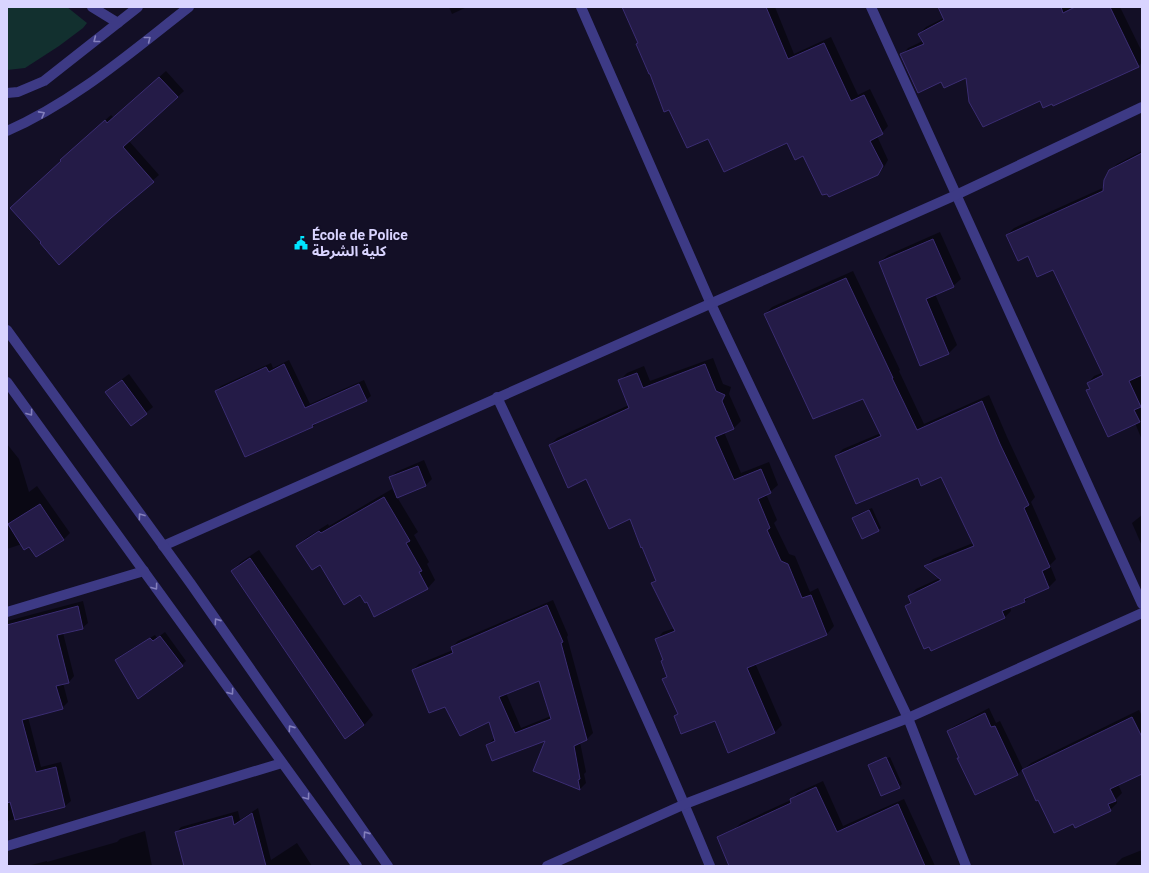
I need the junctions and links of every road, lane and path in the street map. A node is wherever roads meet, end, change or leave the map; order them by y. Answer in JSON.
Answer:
{"nodes":[{"id":1,"x":92,"y":7,"type":"edge"},
{"id":2,"x":138,"y":7,"type":"edge"},
{"id":3,"x":189,"y":7,"type":"edge"},
{"id":4,"x":581,"y":7,"type":"edge"},
{"id":5,"x":871,"y":7,"type":"edge"},
{"id":6,"x":118,"y":23,"type":"junction"},
{"id":7,"x":7,"y":93,"type":"edge"},
{"id":8,"x":1142,"y":108,"type":"edge"},
{"id":9,"x":7,"y":131,"type":"edge"},
{"id":10,"x":956,"y":195,"type":"junction"},
{"id":11,"x":711,"y":304,"type":"junction"},
{"id":12,"x":7,"y":330,"type":"edge"},
{"id":13,"x":7,"y":382,"type":"edge"},
{"id":14,"x":497,"y":398,"type":"junction"},
{"id":15,"x":163,"y":546,"type":"junction"},
{"id":16,"x":144,"y":571,"type":"junction"},
{"id":17,"x":1142,"y":604,"type":"edge"},
{"id":18,"x":7,"y":612,"type":"edge"},
{"id":19,"x":1142,"y":613,"type":"edge"},
{"id":20,"x":908,"y":718,"type":"junction"},
{"id":21,"x":282,"y":763,"type":"junction"},
{"id":22,"x":685,"y":804,"type":"junction"},
{"id":23,"x":7,"y":846,"type":"edge"},
{"id":24,"x":357,"y":866,"type":"edge"},
{"id":25,"x":388,"y":866,"type":"edge"},
{"id":26,"x":547,"y":866,"type":"edge"},
{"id":27,"x":710,"y":866,"type":"edge"},
{"id":28,"x":966,"y":866,"type":"edge"}],
"edges":[{"from":1,"to":6,"type":"street"},
{"from":2,"to":6,"type":"street"},
{"from":9,"to":3,"type":"street","one_way":true},
{"from":4,"to":11,"type":"street"},
{"from":5,"to":10,"type":"street"},
{"from":6,"to":7,"type":"street","one_way":true},
{"from":8,"to":10,"type":"street"},
{"from":10,"to":11,"type":"street"},
{"from":10,"to":17,"type":"street"},
{"from":11,"to":14,"type":"street"},
{"from":11,"to":20,"type":"street"},
{"from":15,"to":12,"type":"street","one_way":true},
{"from":13,"to":16,"type":"street","one_way":true},
{"from":14,"to":15,"type":"street"},
{"from":14,"to":22,"type":"street"},
{"from":25,"to":15,"type":"street","one_way":true},
{"from":16,"to":18,"type":"street"},
{"from":16,"to":21,"type":"street","one_way":true},
{"from":19,"to":20,"type":"street"},
{"from":20,"to":22,"type":"street"},
{"from":20,"to":28,"type":"street"},
{"from":21,"to":23,"type":"street"},
{"from":21,"to":24,"type":"street","one_way":true},
{"from":22,"to":26,"type":"street"},
{"from":22,"to":27,"type":"street"}]}
